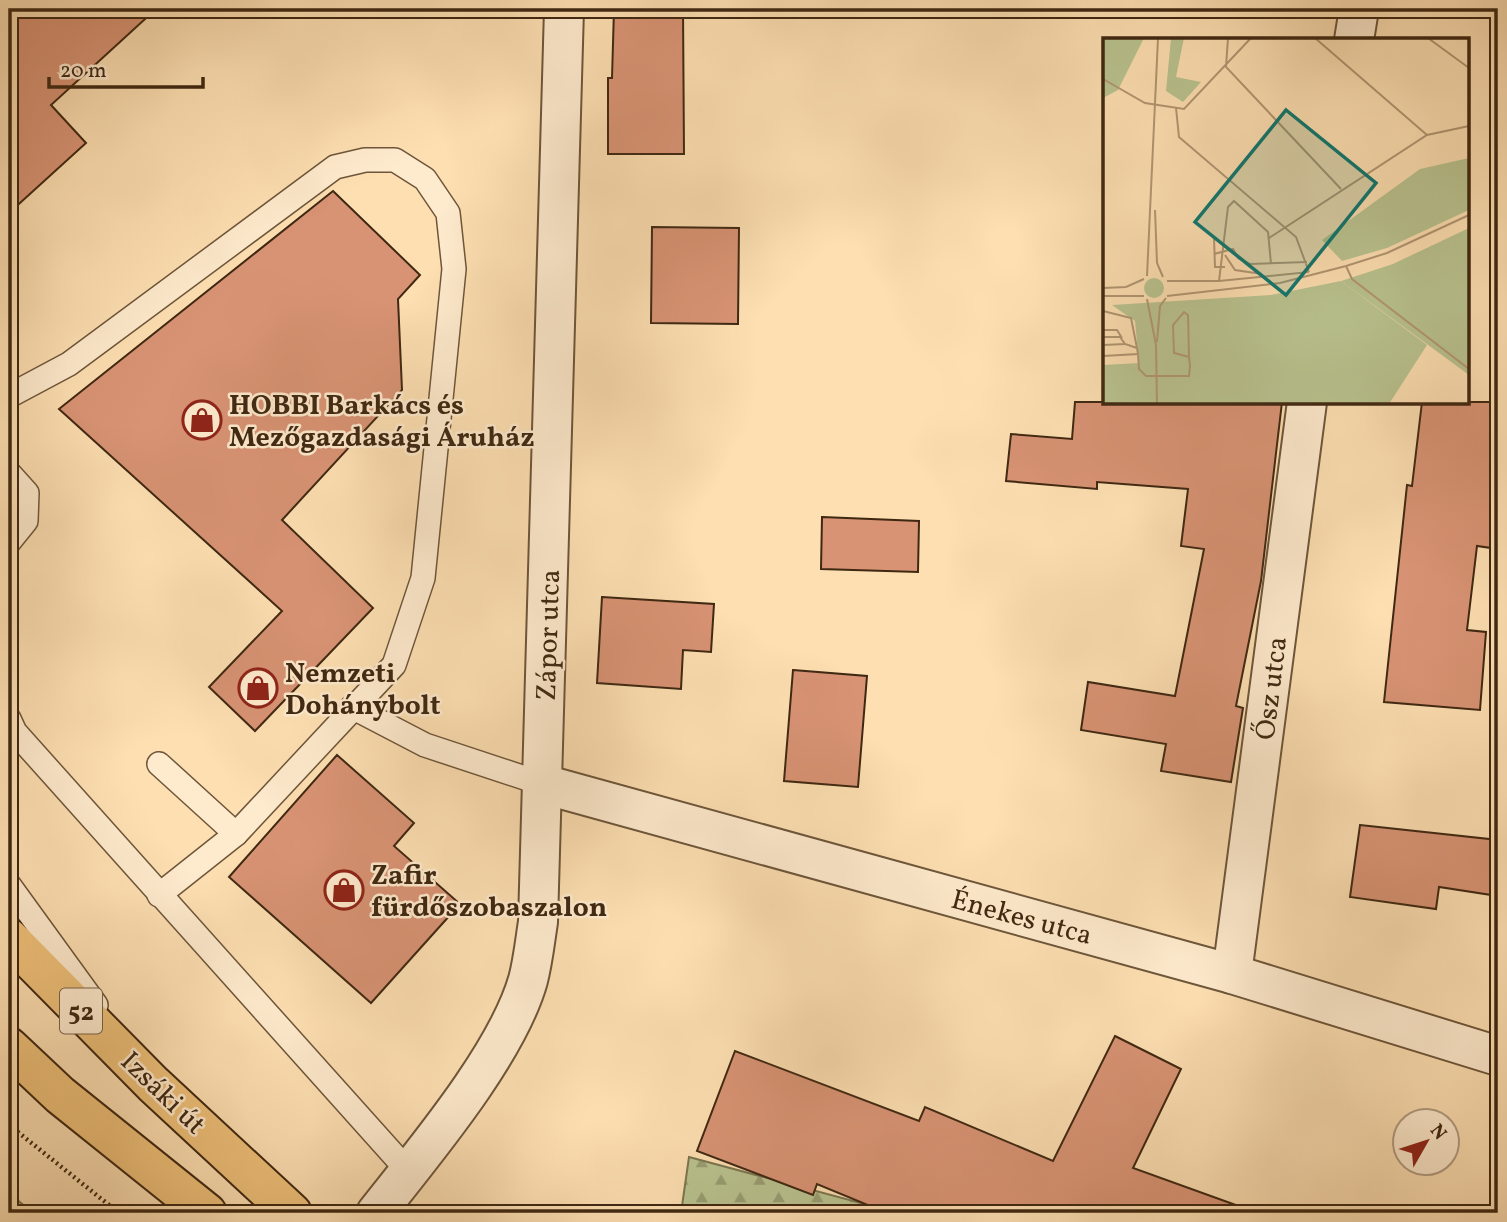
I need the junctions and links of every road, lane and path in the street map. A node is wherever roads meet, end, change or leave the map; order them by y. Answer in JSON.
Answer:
{"nodes":[{"id":1,"x":564,"y":9,"type":"edge"},
{"id":2,"x":1359,"y":9,"type":"edge"},
{"id":3,"x":1354,"y":38,"type":"edge"},
{"id":4,"x":9,"y":396,"type":"edge"},
{"id":5,"x":1307,"y":404,"type":"edge"},
{"id":6,"x":9,"y":473,"type":"edge"},
{"id":7,"x":9,"y":542,"type":"edge"},
{"id":8,"x":352,"y":707,"type":"junction"},
{"id":9,"x":9,"y":719,"type":"edge"},
{"id":10,"x":159,"y":764,"type":"dead end"},
{"id":11,"x":543,"y":784,"type":"junction"},
{"id":12,"x":236,"y":834,"type":"junction"},
{"id":13,"x":9,"y":885,"type":"edge"},
{"id":14,"x":159,"y":895,"type":"junction"},
{"id":15,"x":9,"y":938,"type":"edge"},
{"id":16,"x":1232,"y":974,"type":"junction"},
{"id":17,"x":9,"y":1047,"type":"edge"},
{"id":18,"x":1498,"y":1056,"type":"edge"},
{"id":19,"x":153,"y":1084,"type":"junction"},
{"id":20,"x":9,"y":1125,"type":"edge"},
{"id":21,"x":409,"y":1171,"type":"junction"},
{"id":22,"x":119,"y":1213,"type":"edge"},
{"id":23,"x":206,"y":1213,"type":"edge"},
{"id":24,"x":292,"y":1213,"type":"edge"},
{"id":25,"x":376,"y":1213,"type":"edge"}],
"edges":[{"from":1,"to":11,"type":"street","name":"Zápor utca"},
{"from":2,"to":3,"type":"street"},
{"from":4,"to":8,"type":"lane"},
{"from":5,"to":16,"type":"street","name":"Ősz utca"},
{"from":6,"to":7,"type":"lane"},
{"from":8,"to":11,"type":"lane"},
{"from":8,"to":12,"type":"lane"},
{"from":9,"to":14,"type":"lane"},
{"from":10,"to":12,"type":"lane"},
{"from":11,"to":16,"type":"street","name":"Énekes utca"},
{"from":11,"to":21,"type":"street","name":"Zápor utca"},
{"from":12,"to":14,"type":"lane"},
{"from":13,"to":19,"type":"lane"},
{"from":14,"to":21,"type":"lane"},
{"from":15,"to":19,"type":"main road","name":"Izsáki út","number":"52"},
{"from":16,"to":18,"type":"street","name":"Énekes utca"},
{"from":17,"to":23,"type":"main road"},
{"from":19,"to":24,"type":"main road","name":"Izsáki út","number":"52"},
{"from":20,"to":22,"type":"path"},
{"from":21,"to":25,"type":"street","name":"Zápor utca"}]}
